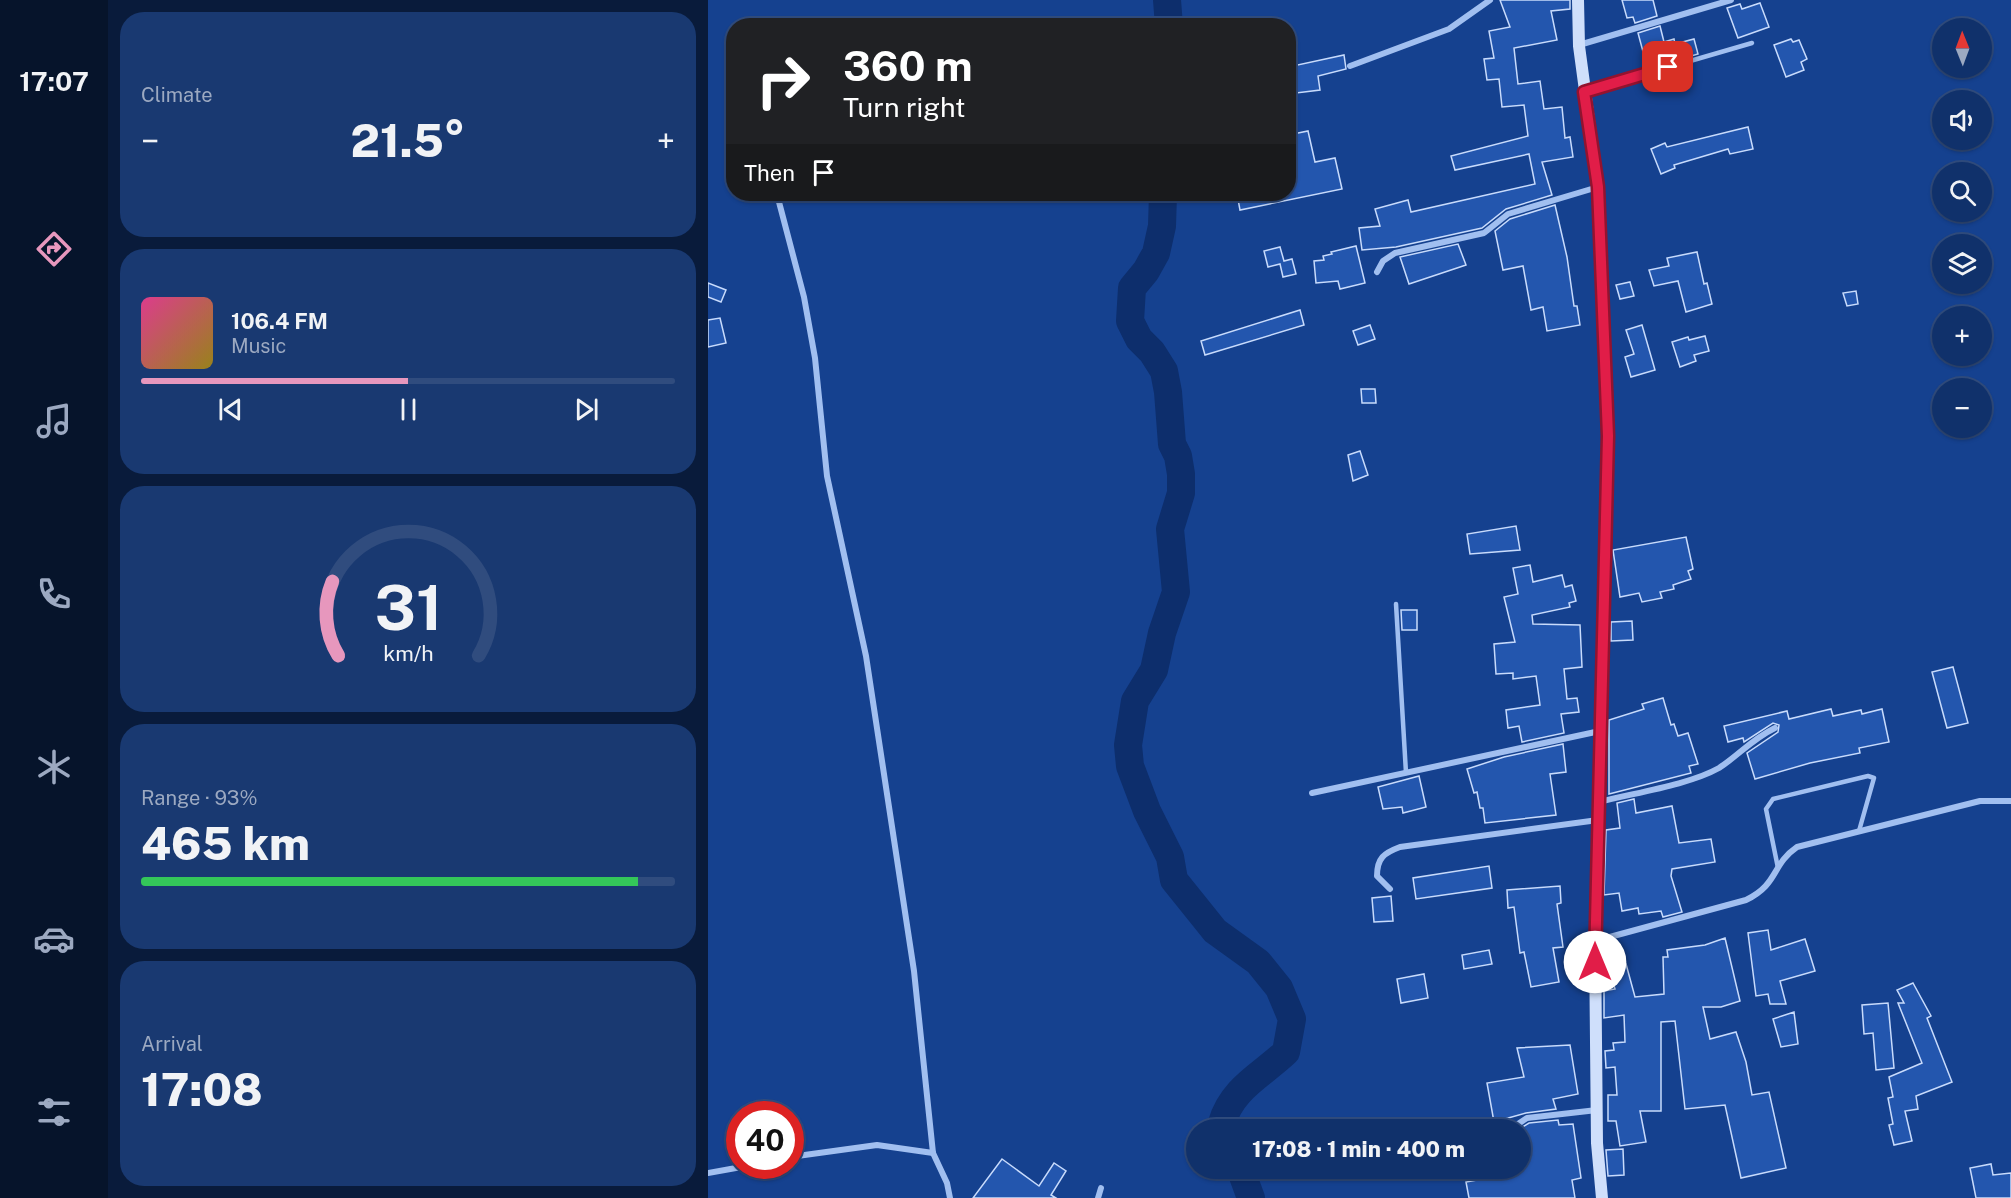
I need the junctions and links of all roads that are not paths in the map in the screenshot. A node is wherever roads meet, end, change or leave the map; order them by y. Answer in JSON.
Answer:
{"nodes":[{"id":1,"x":1490,"y":0,"type":"edge"},
{"id":2,"x":1578,"y":0,"type":"edge"},
{"id":3,"x":1731,"y":0,"type":"edge"},
{"id":4,"x":1752,"y":43,"type":"dead end"},
{"id":5,"x":1579,"y":46,"type":"junction"},
{"id":6,"x":1350,"y":66,"type":"dead end"},
{"id":7,"x":1584,"y":92,"type":"junction"},
{"id":8,"x":1598,"y":187,"type":"junction"},
{"id":9,"x":779,"y":202,"type":"dead end"},
{"id":10,"x":1377,"y":272,"type":"dead end"},
{"id":11,"x":1396,"y":603,"type":"dead end"},
{"id":12,"x":1775,"y":728,"type":"dead end"},
{"id":13,"x":1600,"y":731,"type":"junction"},
{"id":14,"x":1406,"y":773,"type":"junction"},
{"id":15,"x":1312,"y":793,"type":"dead end"},
{"id":16,"x":2011,"y":801,"type":"edge"},
{"id":17,"x":1599,"y":802,"type":"junction"},
{"id":18,"x":1598,"y":820,"type":"junction"},
{"id":19,"x":1859,"y":831,"type":"junction"},
{"id":20,"x":1778,"y":868,"type":"junction"},
{"id":21,"x":1390,"y":889,"type":"dead end"},
{"id":22,"x":1595,"y":941,"type":"junction"},
{"id":23,"x":1596,"y":1110,"type":"junction"},
{"id":24,"x":1526,"y":1119,"type":"edge"},
{"id":25,"x":933,"y":1153,"type":"junction"},
{"id":26,"x":804,"y":1155,"type":"edge"},
{"id":27,"x":726,"y":1170,"type":"edge"},
{"id":28,"x":708,"y":1173,"type":"edge"},
{"id":29,"x":1101,"y":1188,"type":"dead end"},
{"id":30,"x":950,"y":1198,"type":"edge"},
{"id":31,"x":1098,"y":1198,"type":"edge"},
{"id":32,"x":1602,"y":1198,"type":"edge"}],
"edges":[{"from":1,"to":6,"type":"street"},
{"from":2,"to":5,"type":"street"},
{"from":3,"to":5,"type":"street"},
{"from":4,"to":7,"type":"lane"},
{"from":5,"to":7,"type":"street"},
{"from":7,"to":8,"type":"street"},
{"from":8,"to":10,"type":"street"},
{"from":8,"to":13,"type":"street"},
{"from":9,"to":25,"type":"street"},
{"from":11,"to":14,"type":"lane"},
{"from":12,"to":17,"type":"street"},
{"from":13,"to":14,"type":"street"},
{"from":13,"to":17,"type":"street"},
{"from":14,"to":15,"type":"street"},
{"from":16,"to":19,"type":"street"},
{"from":17,"to":18,"type":"street"},
{"from":18,"to":21,"type":"street"},
{"from":18,"to":22,"type":"street"},
{"from":19,"to":20,"type":"street"},
{"from":19,"to":20,"type":"lane"},
{"from":20,"to":22,"type":"street"},
{"from":22,"to":23,"type":"street"},
{"from":23,"to":24,"type":"street"},
{"from":23,"to":32,"type":"street"},
{"from":25,"to":26,"type":"street"},
{"from":25,"to":30,"type":"street"},
{"from":27,"to":28,"type":"street"},
{"from":29,"to":31,"type":"street"}]}
